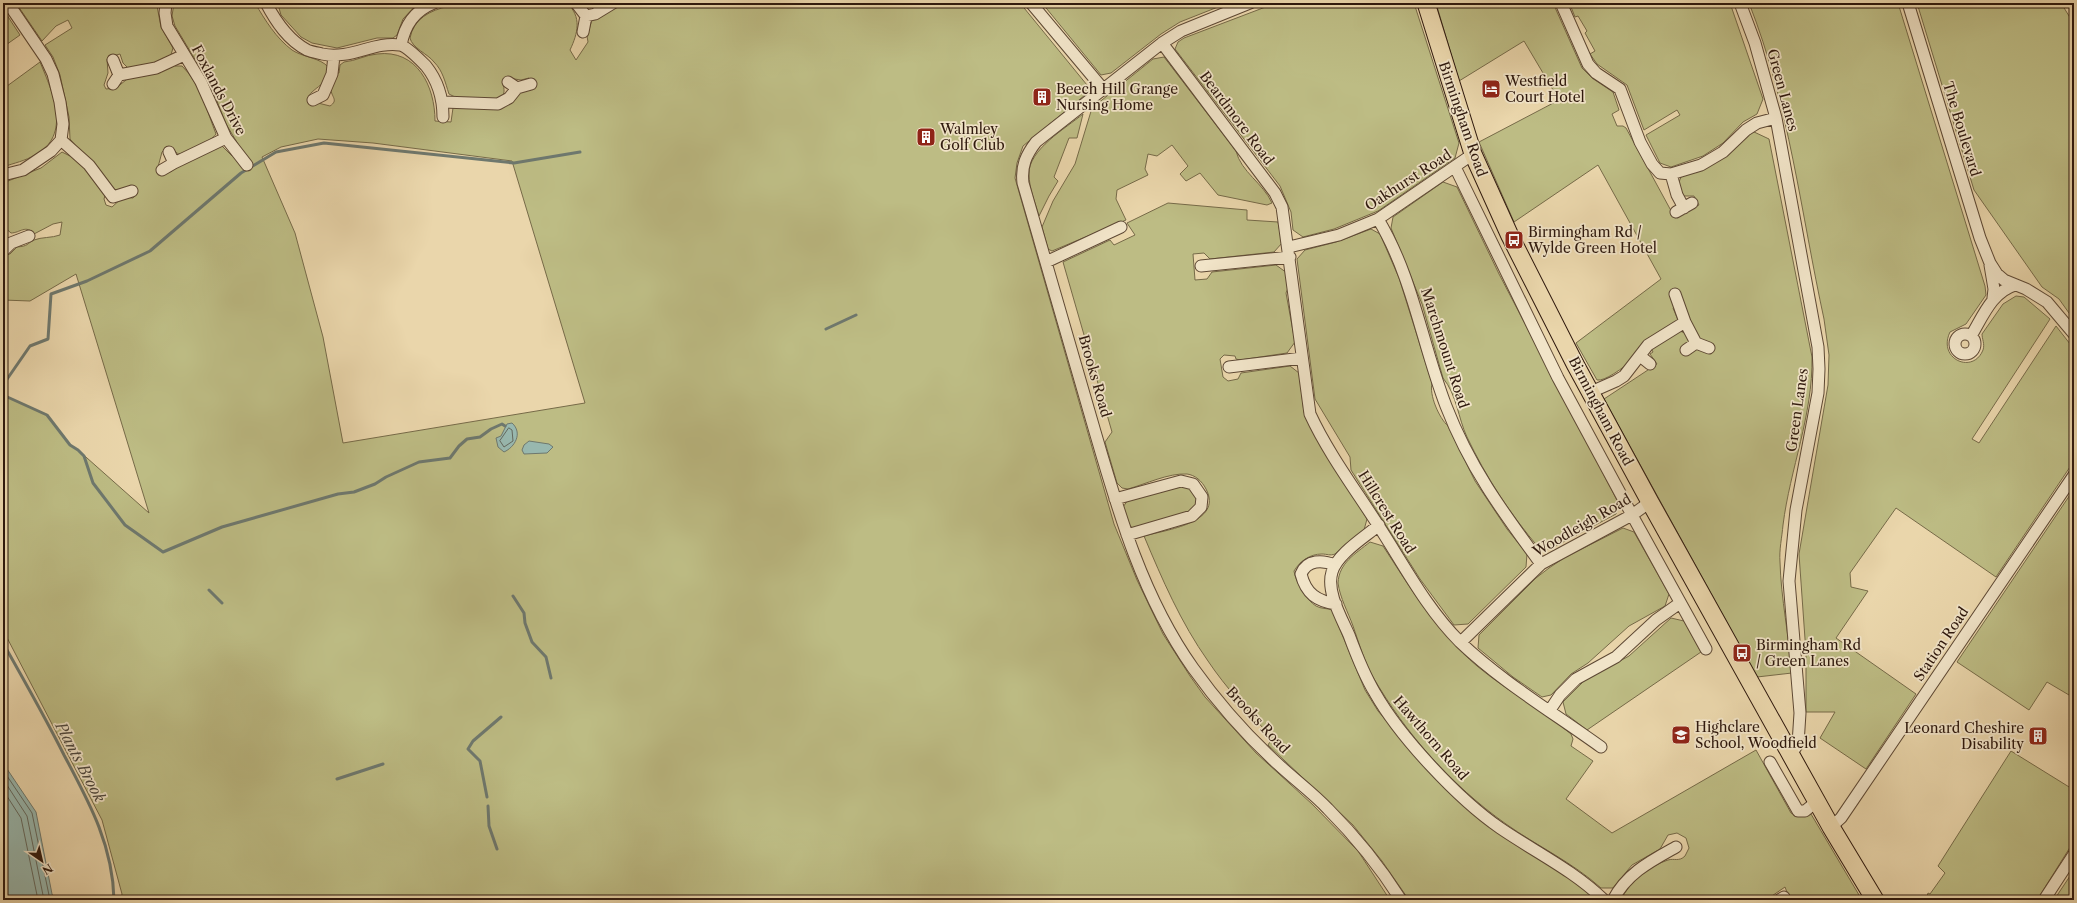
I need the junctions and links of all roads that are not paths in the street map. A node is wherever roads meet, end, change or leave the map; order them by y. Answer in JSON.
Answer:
{"nodes":[{"id":1,"x":8,"y":3,"type":"edge"},
{"id":2,"x":166,"y":3,"type":"edge"},
{"id":3,"x":267,"y":3,"type":"edge"},
{"id":4,"x":434,"y":3,"type":"edge"},
{"id":5,"x":576,"y":3,"type":"edge"},
{"id":6,"x":613,"y":3,"type":"edge"},
{"id":7,"x":1031,"y":3,"type":"edge"},
{"id":8,"x":1250,"y":3,"type":"edge"},
{"id":9,"x":1426,"y":3,"type":"edge"},
{"id":10,"x":1561,"y":3,"type":"edge"},
{"id":11,"x":1740,"y":3,"type":"edge"},
{"id":12,"x":1908,"y":3,"type":"edge"},
{"id":13,"x":586,"y":16,"type":"junction"},
{"id":14,"x":583,"y":32,"type":"dead end"},
{"id":15,"x":1162,"y":44,"type":"junction"},
{"id":16,"x":401,"y":45,"type":"junction"},
{"id":17,"x":184,"y":55,"type":"junction"},
{"id":18,"x":334,"y":56,"type":"junction"},
{"id":19,"x":113,"y":60,"type":"dead end"},
{"id":20,"x":531,"y":84,"type":"dead end"},
{"id":21,"x":1104,"y":90,"type":"junction"},
{"id":22,"x":312,"y":100,"type":"dead end"},
{"id":23,"x":443,"y":102,"type":"junction"},
{"id":24,"x":443,"y":117,"type":"dead end"},
{"id":25,"x":1776,"y":118,"type":"junction"},
{"id":26,"x":226,"y":138,"type":"junction"},
{"id":27,"x":61,"y":140,"type":"junction"},
{"id":28,"x":169,"y":152,"type":"dead end"},
{"id":29,"x":1473,"y":154,"type":"junction"},
{"id":30,"x":174,"y":163,"type":"junction"},
{"id":31,"x":247,"y":165,"type":"dead end"},
{"id":32,"x":1455,"y":167,"type":"junction"},
{"id":33,"x":162,"y":170,"type":"dead end"},
{"id":34,"x":1671,"y":174,"type":"junction"},
{"id":35,"x":3,"y":175,"type":"edge"},
{"id":36,"x":132,"y":192,"type":"dead end"},
{"id":37,"x":1684,"y":207,"type":"dead end"},
{"id":38,"x":1284,"y":214,"type":"joint"},
{"id":39,"x":1378,"y":219,"type":"junction"},
{"id":40,"x":1122,"y":227,"type":"dead end"},
{"id":41,"x":29,"y":236,"type":"dead end"},
{"id":42,"x":6,"y":243,"type":"edge"},
{"id":43,"x":1289,"y":252,"type":"junction"},
{"id":44,"x":1046,"y":262,"type":"junction"},
{"id":45,"x":1990,"y":263,"type":"junction"},
{"id":46,"x":1201,"y":266,"type":"dead end"},
{"id":47,"x":2015,"y":285,"type":"junction"},
{"id":48,"x":1675,"y":294,"type":"dead end"},
{"id":49,"x":1993,"y":298,"type":"junction"},
{"id":50,"x":1685,"y":322,"type":"junction"},
{"id":51,"x":2074,"y":334,"type":"edge"},
{"id":52,"x":1972,"y":336,"type":"dead end"},
{"id":53,"x":1696,"y":343,"type":"junction"},
{"id":54,"x":1709,"y":348,"type":"dead end"},
{"id":55,"x":1686,"y":350,"type":"dead end"},
{"id":56,"x":1640,"y":356,"type":"junction"},
{"id":57,"x":1302,"y":358,"type":"junction"},
{"id":58,"x":1650,"y":364,"type":"dead end"},
{"id":59,"x":1229,"y":367,"type":"dead end"},
{"id":60,"x":1591,"y":392,"type":"junction"},
{"id":61,"x":2074,"y":475,"type":"edge"},
{"id":62,"x":1115,"y":499,"type":"junction"},
{"id":63,"x":1650,"y":502,"type":"junction"},
{"id":64,"x":1632,"y":516,"type":"junction"},
{"id":65,"x":1378,"y":525,"type":"junction"},
{"id":66,"x":1127,"y":535,"type":"junction"},
{"id":67,"x":1541,"y":564,"type":"junction"},
{"id":68,"x":1334,"y":565,"type":"junction"},
{"id":69,"x":1680,"y":603,"type":"junction"},
{"id":70,"x":1336,"y":604,"type":"junction"},
{"id":71,"x":1461,"y":642,"type":"junction"},
{"id":72,"x":1706,"y":649,"type":"dead end"},
{"id":73,"x":1550,"y":710,"type":"junction"},
{"id":74,"x":1601,"y":747,"type":"dead end"},
{"id":75,"x":1789,"y":754,"type":"junction"},
{"id":76,"x":1770,"y":762,"type":"dead end"},
{"id":77,"x":1816,"y":802,"type":"junction"},
{"id":78,"x":1831,"y":827,"type":"junction"},
{"id":79,"x":1676,"y":847,"type":"dead end"},
{"id":80,"x":2074,"y":854,"type":"edge"},
{"id":81,"x":1401,"y":900,"type":"edge"},
{"id":82,"x":1604,"y":900,"type":"edge"},
{"id":83,"x":1613,"y":900,"type":"edge"},
{"id":84,"x":1874,"y":900,"type":"edge"},
{"id":85,"x":2044,"y":900,"type":"edge"}],
"edges":[{"from":1,"to":27,"type":"street"},
{"from":2,"to":17,"type":"street","name":"Foxlands Drive"},
{"from":3,"to":18,"type":"street"},
{"from":4,"to":16,"type":"street"},
{"from":5,"to":13,"type":"street"},
{"from":6,"to":13,"type":"street"},
{"from":7,"to":21,"type":"street"},
{"from":8,"to":15,"type":"street","name":"Brooks Road"},
{"from":9,"to":29,"type":"main road","name":"Birmingham Road"},
{"from":10,"to":34,"type":"street"},
{"from":11,"to":25,"type":"street","name":"Green Lanes"},
{"from":12,"to":45,"type":"street","name":"The Boulevard"},
{"from":13,"to":14,"type":"street"},
{"from":15,"to":21,"type":"street","name":"Brooks Road"},
{"from":15,"to":38,"type":"street","name":"Beardmore Road"},
{"from":16,"to":18,"type":"street"},
{"from":16,"to":23,"type":"street"},
{"from":17,"to":19,"type":"street"},
{"from":17,"to":26,"type":"street","name":"Foxlands Drive"},
{"from":18,"to":22,"type":"street"},
{"from":20,"to":23,"type":"street"},
{"from":21,"to":44,"type":"street","name":"Brooks Road"},
{"from":23,"to":24,"type":"street"},
{"from":25,"to":34,"type":"street"},
{"from":25,"to":75,"type":"street","name":"Green Lanes"},
{"from":26,"to":30,"type":"street"},
{"from":26,"to":31,"type":"street","name":"Foxlands Drive"},
{"from":27,"to":35,"type":"street"},
{"from":27,"to":36,"type":"street"},
{"from":28,"to":30,"type":"street"},
{"from":29,"to":32,"type":"street","name":"Oakhurst Road"},
{"from":29,"to":60,"type":"main road","name":"Birmingham Road"},
{"from":30,"to":33,"type":"street"},
{"from":32,"to":39,"type":"street","name":"Oakhurst Road"},
{"from":32,"to":64,"type":"street","name":"Birmingham Road"},
{"from":34,"to":37,"type":"street"},
{"from":38,"to":43,"type":"street","name":"Hillcrest Road"},
{"from":39,"to":43,"type":"street","name":"Oakhurst Road"},
{"from":39,"to":67,"type":"street","name":"Marchmount Road"},
{"from":40,"to":44,"type":"street"},
{"from":41,"to":42,"type":"street"},
{"from":43,"to":46,"type":"street","name":"Oakhurst Road"},
{"from":43,"to":57,"type":"street","name":"Hillcrest Road"},
{"from":44,"to":62,"type":"street","name":"Brooks Road"},
{"from":45,"to":47,"type":"street","name":"The Boulevard"},
{"from":45,"to":49,"type":"street","name":"The Boulevard"},
{"from":47,"to":49,"type":"street"},
{"from":47,"to":51,"type":"street","name":"The Boulevard"},
{"from":48,"to":50,"type":"street"},
{"from":49,"to":52,"type":"street"},
{"from":50,"to":53,"type":"street"},
{"from":50,"to":56,"type":"street"},
{"from":53,"to":54,"type":"street"},
{"from":53,"to":55,"type":"street"},
{"from":56,"to":58,"type":"street"},
{"from":56,"to":60,"type":"street"},
{"from":57,"to":59,"type":"street"},
{"from":57,"to":65,"type":"street","name":"Hillcrest Road"},
{"from":60,"to":63,"type":"main road","name":"Birmingham Road"},
{"from":61,"to":78,"type":"street","name":"Station Road"},
{"from":62,"to":66,"type":"street","name":"Brooks Road"},
{"from":62,"to":66,"type":"street"},
{"from":63,"to":64,"type":"street","name":"Woodleigh Road"},
{"from":63,"to":75,"type":"main road","name":"Birmingham Road"},
{"from":64,"to":67,"type":"street","name":"Woodleigh Road"},
{"from":64,"to":69,"type":"street","name":"Birmingham Road"},
{"from":65,"to":68,"type":"street"},
{"from":65,"to":71,"type":"street","name":"Hillcrest Road"},
{"from":66,"to":81,"type":"street","name":"Brooks Road"},
{"from":67,"to":71,"type":"street","name":"Woodleigh Road"},
{"from":68,"to":70,"type":"street","name":"Hawthorn Road"},
{"from":68,"to":70,"type":"street"},
{"from":69,"to":72,"type":"street","name":"Birmingham Road"},
{"from":69,"to":73,"type":"street"},
{"from":70,"to":82,"type":"street","name":"Hawthorn Road"},
{"from":71,"to":73,"type":"street","name":"Hillcrest Road"},
{"from":73,"to":74,"type":"street","name":"Hillcrest Road"},
{"from":75,"to":77,"type":"main road","name":"Birmingham Road"},
{"from":76,"to":77,"type":"street"},
{"from":77,"to":78,"type":"main road","name":"Birmingham Road"},
{"from":78,"to":84,"type":"main road","name":"Birmingham Road"},
{"from":79,"to":83,"type":"street"},
{"from":80,"to":85,"type":"street"}]}
